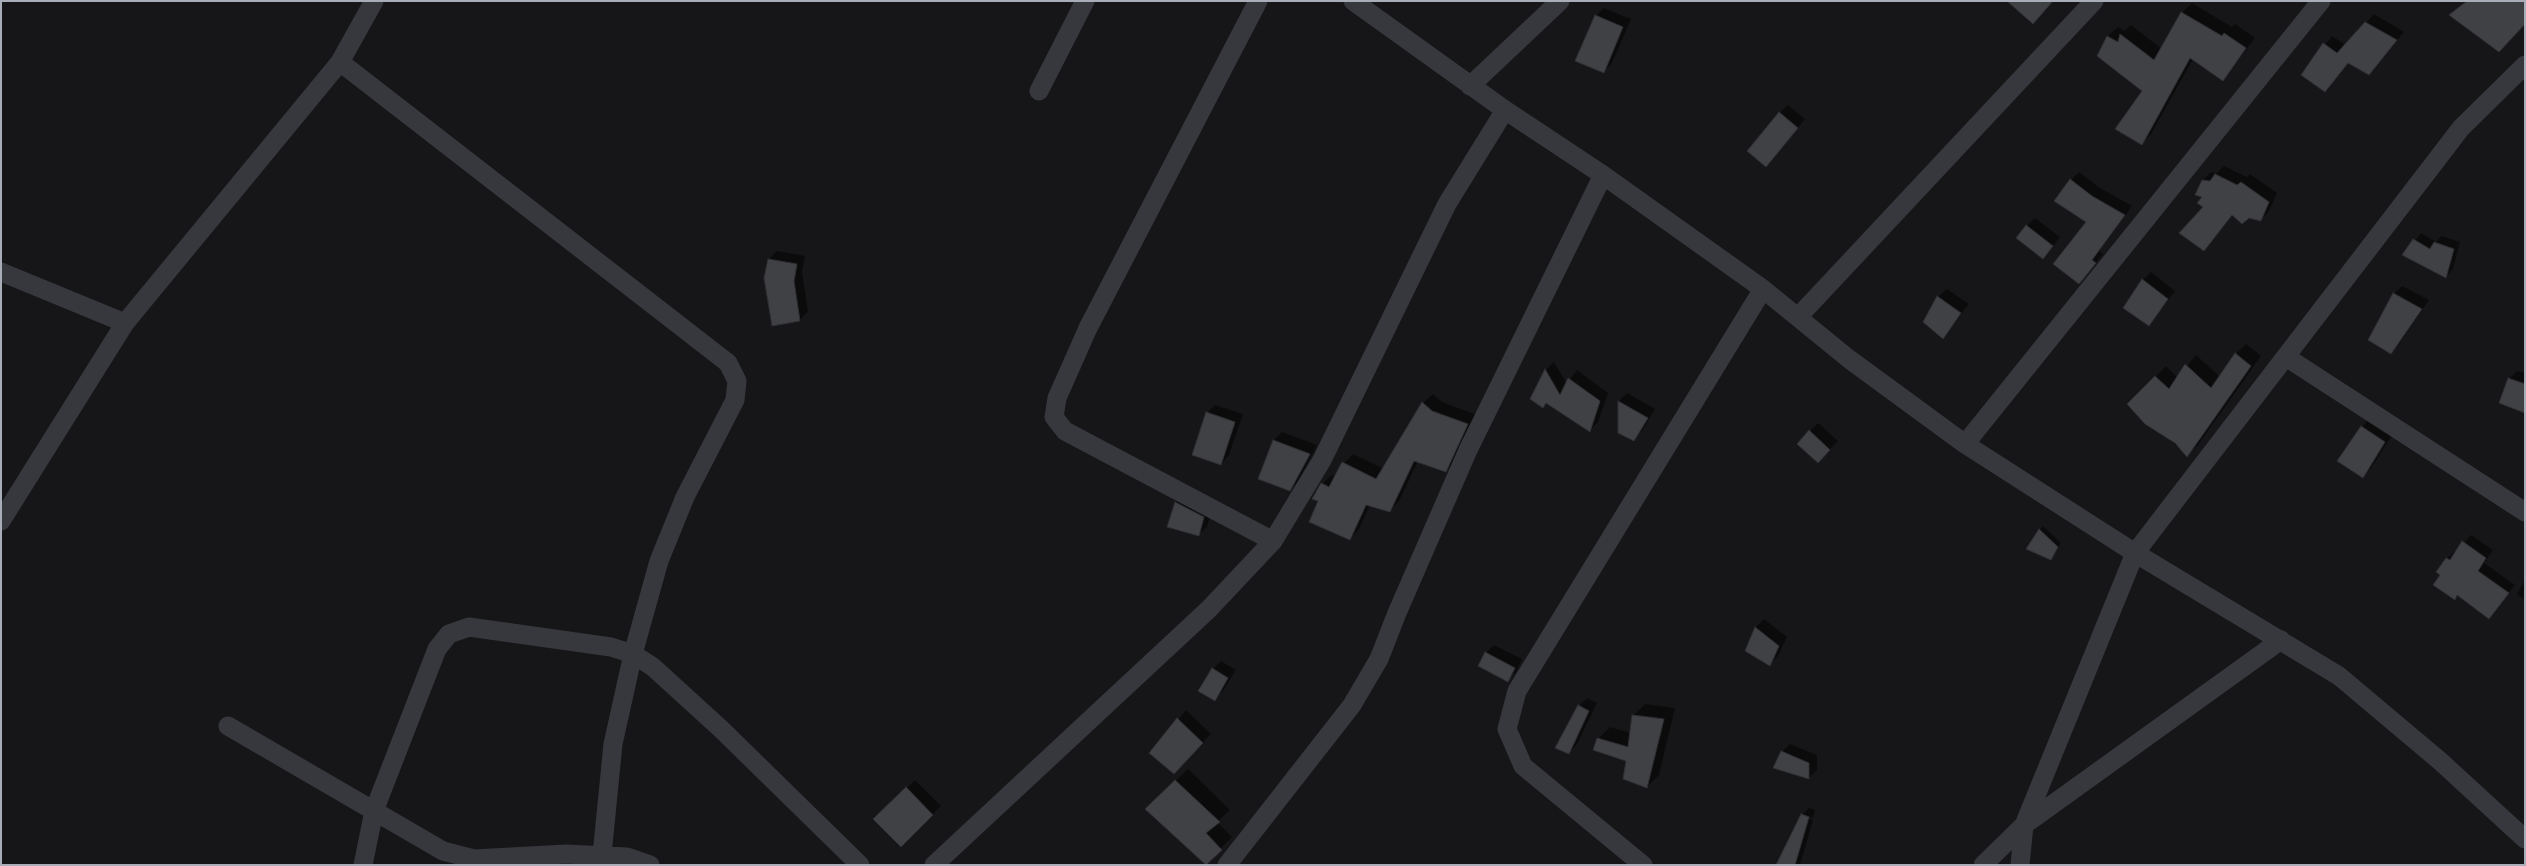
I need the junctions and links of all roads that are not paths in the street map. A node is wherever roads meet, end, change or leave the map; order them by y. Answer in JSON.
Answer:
{"nodes":[{"id":1,"x":374,"y":1,"type":"edge"},
{"id":2,"x":1085,"y":1,"type":"edge"},
{"id":3,"x":1258,"y":1,"type":"edge"},
{"id":4,"x":1353,"y":1,"type":"edge"},
{"id":5,"x":1560,"y":1,"type":"edge"},
{"id":6,"x":2094,"y":1,"type":"edge"},
{"id":7,"x":2322,"y":1,"type":"edge"},
{"id":8,"x":340,"y":62,"type":"junction"},
{"id":9,"x":2525,"y":65,"type":"edge"},
{"id":10,"x":1470,"y":86,"type":"junction"},
{"id":11,"x":1039,"y":91,"type":"dead end"},
{"id":12,"x":1505,"y":110,"type":"junction"},
{"id":13,"x":1603,"y":175,"type":"junction"},
{"id":14,"x":1,"y":272,"type":"edge"},
{"id":15,"x":1763,"y":289,"type":"junction"},
{"id":16,"x":1798,"y":317,"type":"junction"},
{"id":17,"x":125,"y":323,"type":"junction"},
{"id":18,"x":2286,"y":357,"type":"junction"},
{"id":19,"x":1964,"y":444,"type":"junction"},
{"id":20,"x":2525,"y":512,"type":"edge"},
{"id":21,"x":1,"y":521,"type":"edge"},
{"id":22,"x":1273,"y":541,"type":"junction"},
{"id":23,"x":2134,"y":553,"type":"junction"},
{"id":24,"x":2281,"y":640,"type":"junction"},
{"id":25,"x":634,"y":654,"type":"junction"},
{"id":26,"x":228,"y":726,"type":"dead end"},
{"id":27,"x":374,"y":811,"type":"junction"},
{"id":28,"x":2024,"y":825,"type":"junction"},
{"id":29,"x":2525,"y":839,"type":"edge"},
{"id":30,"x":601,"y":860,"type":"edge"},
{"id":31,"x":363,"y":865,"type":"edge"},
{"id":32,"x":650,"y":865,"type":"edge"},
{"id":33,"x":860,"y":865,"type":"edge"},
{"id":34,"x":934,"y":865,"type":"edge"},
{"id":35,"x":1227,"y":865,"type":"edge"},
{"id":36,"x":1643,"y":865,"type":"edge"},
{"id":37,"x":1983,"y":865,"type":"edge"},
{"id":38,"x":2020,"y":865,"type":"edge"}],
"edges":[{"from":1,"to":8,"type":"street"},
{"from":2,"to":11,"type":"street"},
{"from":3,"to":22,"type":"street"},
{"from":4,"to":10,"type":"street"},
{"from":5,"to":10,"type":"street"},
{"from":6,"to":16,"type":"street"},
{"from":7,"to":19,"type":"street"},
{"from":8,"to":17,"type":"street"},
{"from":8,"to":25,"type":"street"},
{"from":9,"to":18,"type":"street"},
{"from":10,"to":12,"type":"street"},
{"from":12,"to":13,"type":"street"},
{"from":12,"to":22,"type":"street"},
{"from":13,"to":15,"type":"street"},
{"from":13,"to":35,"type":"street"},
{"from":14,"to":17,"type":"street"},
{"from":15,"to":16,"type":"street"},
{"from":15,"to":36,"type":"street"},
{"from":16,"to":19,"type":"street"},
{"from":17,"to":21,"type":"street"},
{"from":18,"to":20,"type":"street"},
{"from":18,"to":23,"type":"street"},
{"from":19,"to":23,"type":"street"},
{"from":22,"to":34,"type":"street"},
{"from":23,"to":24,"type":"street"},
{"from":23,"to":28,"type":"street"},
{"from":24,"to":28,"type":"street"},
{"from":24,"to":29,"type":"street"},
{"from":25,"to":27,"type":"street"},
{"from":25,"to":30,"type":"street"},
{"from":25,"to":33,"type":"street"},
{"from":26,"to":27,"type":"street"},
{"from":27,"to":30,"type":"street"},
{"from":27,"to":31,"type":"street"},
{"from":28,"to":37,"type":"street"},
{"from":28,"to":38,"type":"street"},
{"from":30,"to":32,"type":"street"}]}
